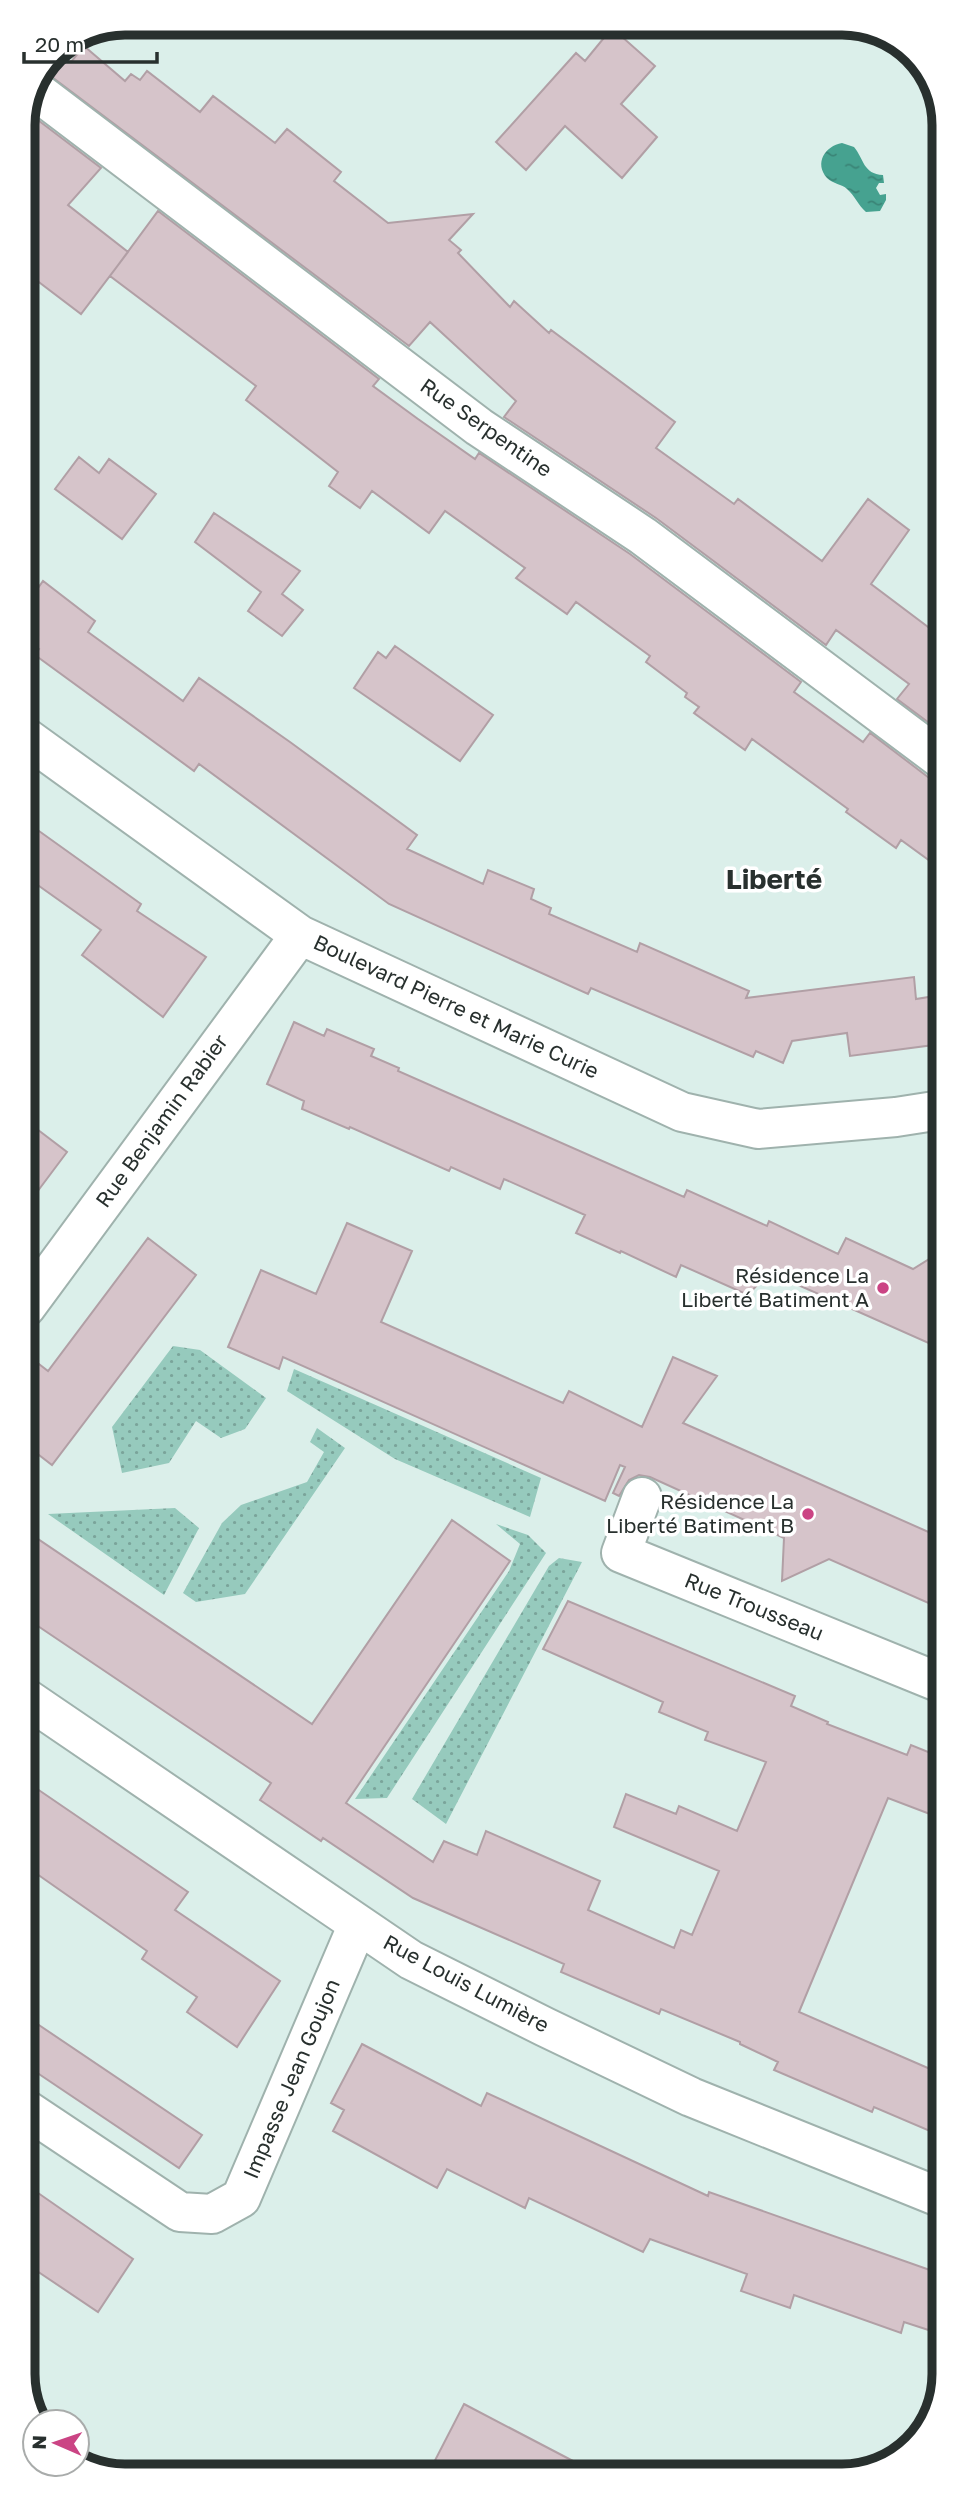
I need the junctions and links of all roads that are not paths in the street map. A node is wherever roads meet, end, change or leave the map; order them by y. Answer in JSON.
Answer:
{"nodes":[{"id":1,"x":41,"y":94,"type":"edge"},
{"id":2,"x":35,"y":744,"type":"edge"},
{"id":3,"x":932,"y":753,"type":"edge"},
{"id":4,"x":300,"y":935,"type":"junction"},
{"id":5,"x":932,"y":1111,"type":"edge"},
{"id":6,"x":35,"y":1295,"type":"edge"},
{"id":7,"x":642,"y":1497,"type":"dead end"},
{"id":8,"x":932,"y":1680,"type":"edge"},
{"id":9,"x":35,"y":1704,"type":"edge"},
{"id":10,"x":359,"y":1924,"type":"junction"},
{"id":11,"x":35,"y":2114,"type":"edge"},
{"id":12,"x":932,"y":2194,"type":"edge"}],
"edges":[{"from":1,"to":3,"type":"street","name":"Rue Serpentine"},
{"from":2,"to":4,"type":"street","name":"Boulevard Pierre et Marie Curie"},
{"from":4,"to":5,"type":"street","name":"Boulevard Pierre et Marie Curie"},
{"from":4,"to":6,"type":"street","name":"Rue Benjamin Rabier"},
{"from":7,"to":8,"type":"street","name":"Rue Trousseau"},
{"from":9,"to":10,"type":"street","name":"Rue Louis Lumière"},
{"from":10,"to":11,"type":"street","name":"Impasse Jean Goujon"},
{"from":10,"to":12,"type":"street","name":"Rue Louis Lumière"}]}
